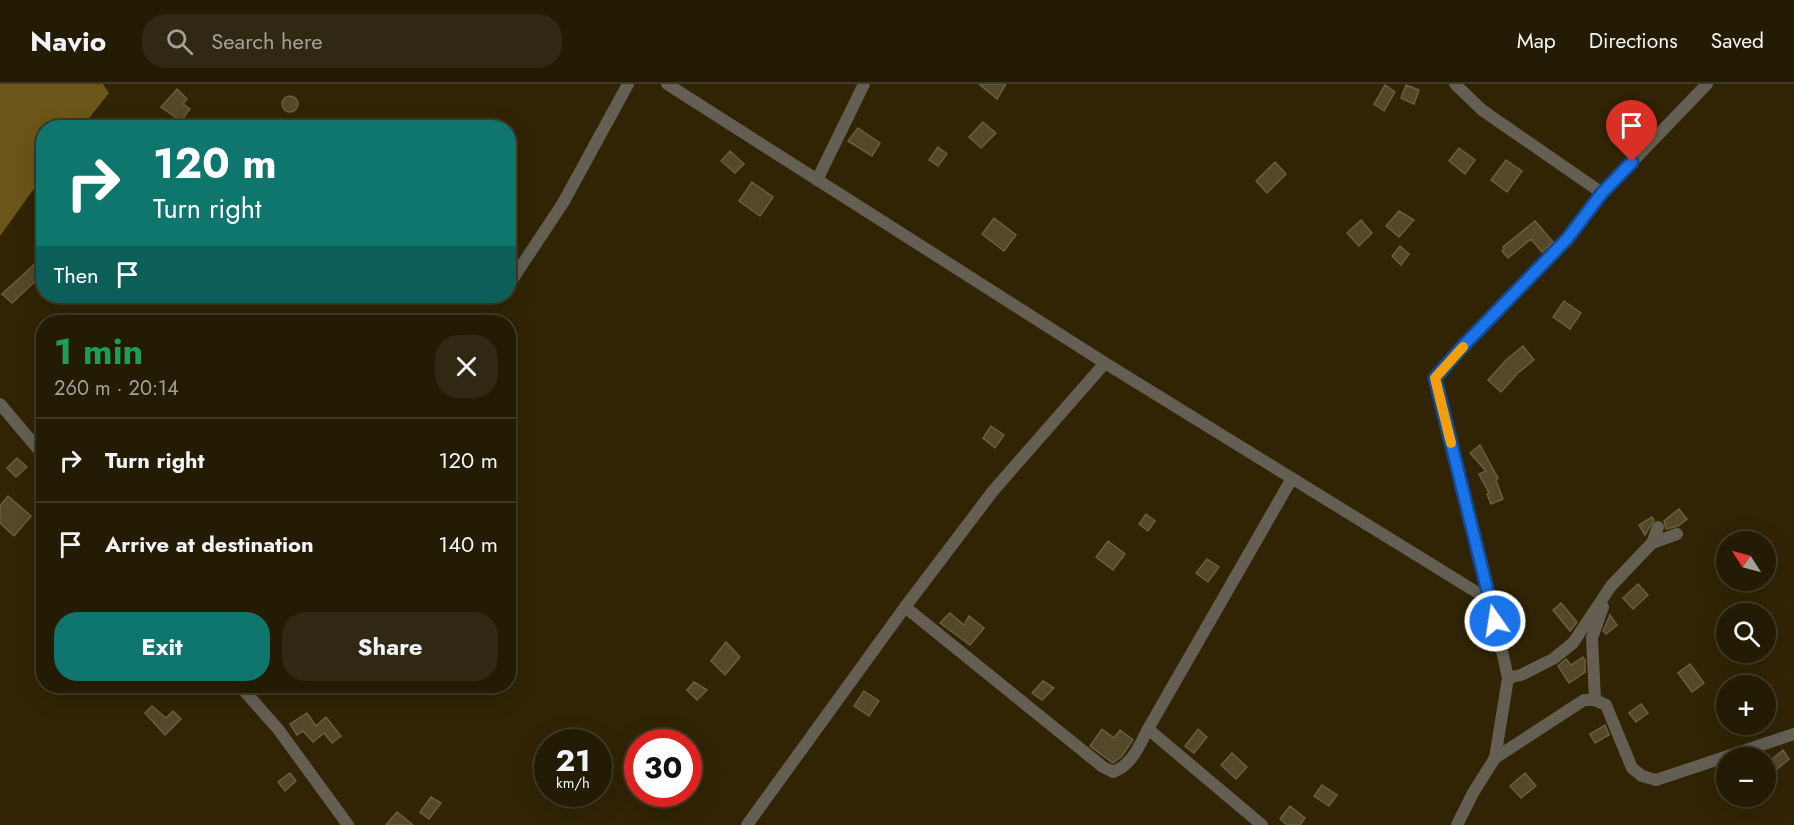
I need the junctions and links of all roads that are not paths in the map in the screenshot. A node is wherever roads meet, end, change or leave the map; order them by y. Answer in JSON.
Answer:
{"nodes":[{"id":1,"x":627,"y":84,"type":"edge"},
{"id":2,"x":667,"y":84,"type":"edge"},
{"id":3,"x":864,"y":84,"type":"edge"},
{"id":4,"x":1455,"y":84,"type":"edge"},
{"id":5,"x":1707,"y":84,"type":"edge"},
{"id":6,"x":817,"y":180,"type":"junction"},
{"id":7,"x":1602,"y":193,"type":"junction"},
{"id":8,"x":516,"y":274,"type":"edge"},
{"id":9,"x":1105,"y":363,"type":"junction"},
{"id":10,"x":0,"y":404,"type":"edge"},
{"id":11,"x":36,"y":447,"type":"edge"},
{"id":12,"x":1292,"y":480,"type":"junction"},
{"id":13,"x":1658,"y":527,"type":"dead end"},
{"id":14,"x":1677,"y":534,"type":"dead end"},
{"id":15,"x":1652,"y":543,"type":"junction"},
{"id":16,"x":1611,"y":586,"type":"junction"},
{"id":17,"x":1491,"y":601,"type":"junction"},
{"id":18,"x":905,"y":607,"type":"junction"},
{"id":19,"x":1508,"y":678,"type":"junction"},
{"id":20,"x":246,"y":693,"type":"edge"},
{"id":21,"x":1595,"y":700,"type":"junction"},
{"id":22,"x":1148,"y":729,"type":"junction"},
{"id":23,"x":1794,"y":734,"type":"edge"},
{"id":24,"x":1495,"y":758,"type":"junction"},
{"id":25,"x":348,"y":825,"type":"edge"},
{"id":26,"x":747,"y":825,"type":"edge"},
{"id":27,"x":1262,"y":825,"type":"edge"},
{"id":28,"x":1457,"y":825,"type":"edge"}],
"edges":[{"from":1,"to":8,"type":"street"},
{"from":2,"to":6,"type":"street"},
{"from":3,"to":6,"type":"street"},
{"from":4,"to":7,"type":"street"},
{"from":5,"to":7,"type":"street"},
{"from":6,"to":9,"type":"street"},
{"from":7,"to":17,"type":"street"},
{"from":9,"to":12,"type":"street"},
{"from":9,"to":18,"type":"street"},
{"from":10,"to":11,"type":"street"},
{"from":12,"to":17,"type":"street"},
{"from":12,"to":22,"type":"street"},
{"from":13,"to":15,"type":"street"},
{"from":14,"to":15,"type":"street"},
{"from":15,"to":16,"type":"street"},
{"from":16,"to":19,"type":"street"},
{"from":16,"to":21,"type":"street"},
{"from":17,"to":19,"type":"street"},
{"from":18,"to":22,"type":"street"},
{"from":18,"to":26,"type":"street"},
{"from":19,"to":24,"type":"street"},
{"from":20,"to":25,"type":"street"},
{"from":21,"to":23,"type":"street"},
{"from":21,"to":24,"type":"street"},
{"from":22,"to":27,"type":"street"},
{"from":24,"to":28,"type":"street"}]}
